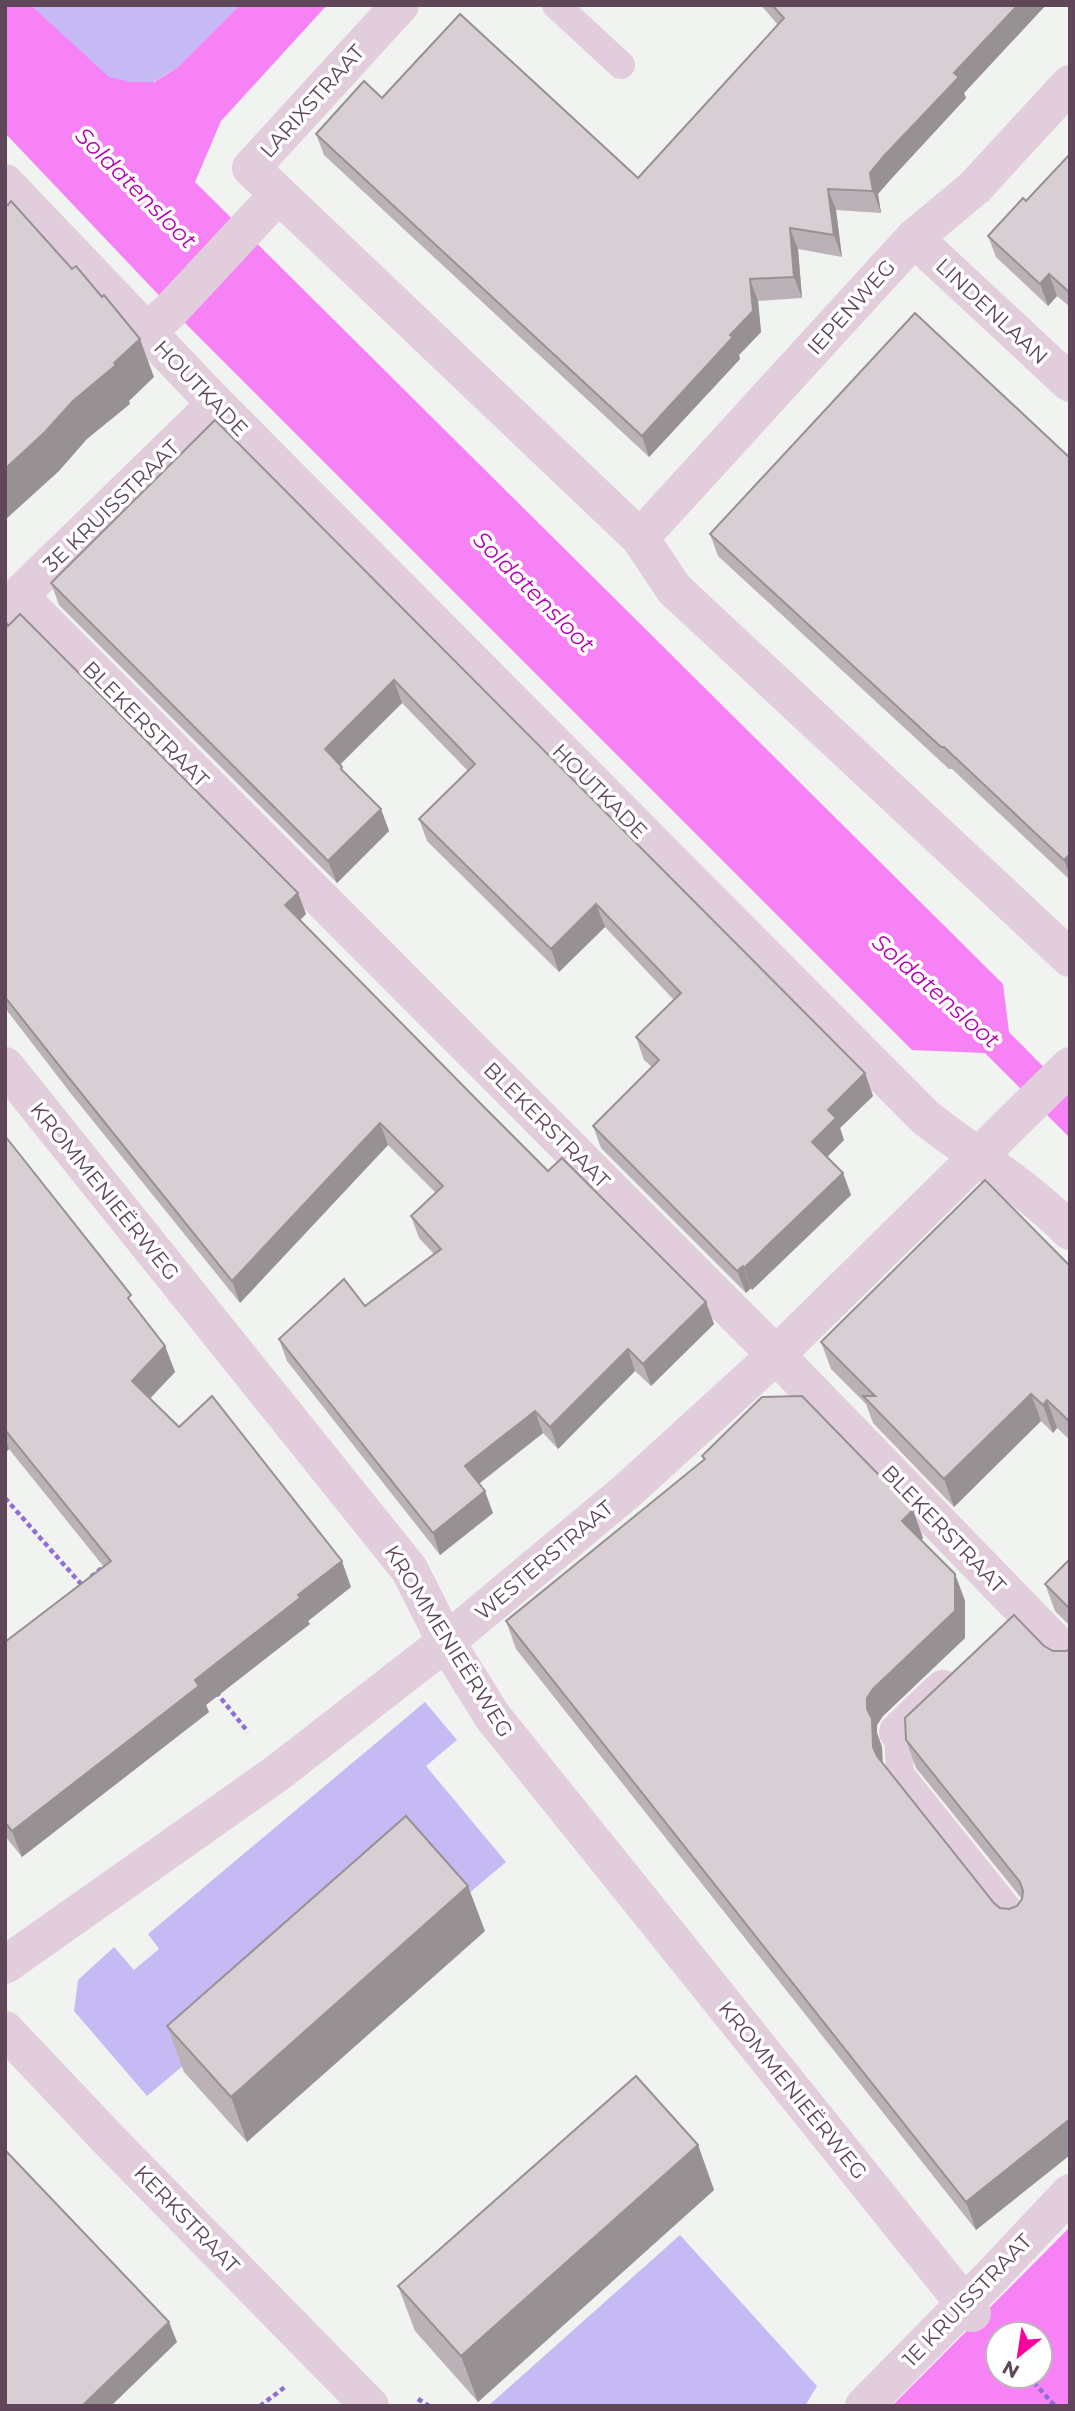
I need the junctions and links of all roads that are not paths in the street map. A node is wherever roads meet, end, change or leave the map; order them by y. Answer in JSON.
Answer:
{"nodes":[{"id":1,"x":400,"y":5,"type":"edge"},
{"id":2,"x":556,"y":5,"type":"edge"},
{"id":3,"x":621,"y":65,"type":"dead end"},
{"id":4,"x":1070,"y":84,"type":"edge"},
{"id":5,"x":5,"y":183,"type":"edge"},
{"id":6,"x":265,"y":208,"type":"junction"},
{"id":7,"x":914,"y":238,"type":"junction"},
{"id":8,"x":158,"y":322,"type":"junction"},
{"id":9,"x":1070,"y":383,"type":"edge"},
{"id":10,"x":216,"y":404,"type":"junction"},
{"id":11,"x":640,"y":538,"type":"junction"},
{"id":12,"x":12,"y":603,"type":"edge"},
{"id":13,"x":1070,"y":958,"type":"edge"},
{"id":14,"x":5,"y":1066,"type":"edge"},
{"id":15,"x":1065,"y":1071,"type":"edge"},
{"id":16,"x":977,"y":1158,"type":"junction"},
{"id":17,"x":1070,"y":1231,"type":"edge"},
{"id":18,"x":776,"y":1354,"type":"junction"},
{"id":19,"x":1052,"y":1584,"type":"edge"},
{"id":20,"x":1024,"y":1612,"type":"junction"},
{"id":21,"x":995,"y":1639,"type":"edge"},
{"id":22,"x":446,"y":1642,"type":"junction"},
{"id":23,"x":1070,"y":1658,"type":"edge"},
{"id":24,"x":966,"y":1667,"type":"edge"},
{"id":25,"x":898,"y":1732,"type":"joint"},
{"id":26,"x":1017,"y":1920,"type":"edge"},
{"id":27,"x":5,"y":1965,"type":"edge"},
{"id":28,"x":5,"y":2030,"type":"edge"},
{"id":29,"x":1070,"y":2193,"type":"edge"},
{"id":30,"x":968,"y":2308,"type":"junction"},
{"id":31,"x":370,"y":2406,"type":"edge"},
{"id":32,"x":864,"y":2406,"type":"edge"}],
"edges":[{"from":1,"to":6,"type":"street","name":"LARIXSTRAAT"},
{"from":2,"to":3,"type":"lane"},
{"from":4,"to":7,"type":"street","name":"IEPENWEG"},
{"from":5,"to":8,"type":"street","name":"HOUTKADE"},
{"from":6,"to":8,"type":"street","name":"HOUTKADE"},
{"from":6,"to":11,"type":"street"},
{"from":7,"to":9,"type":"street","name":"LINDENLAAN"},
{"from":7,"to":11,"type":"street","name":"IEPENWEG"},
{"from":8,"to":10,"type":"street","name":"HOUTKADE"},
{"from":10,"to":12,"type":"street","name":"3E KRUISSTRAAT"},
{"from":10,"to":16,"type":"street","name":"HOUTKADE"},
{"from":11,"to":13,"type":"street"},
{"from":12,"to":18,"type":"street","name":"BLEKERSTRAAT"},
{"from":14,"to":22,"type":"street","name":"KROMMENIEËRWEG"},
{"from":15,"to":16,"type":"street"},
{"from":16,"to":17,"type":"street","name":"HOUTKADE"},
{"from":16,"to":18,"type":"street","name":"WESTERSTRAAT"},
{"from":18,"to":20,"type":"street","name":"BLEKERSTRAAT"},
{"from":18,"to":22,"type":"street","name":"WESTERSTRAAT"},
{"from":19,"to":20,"type":"street"},
{"from":20,"to":21,"type":"street"},
{"from":20,"to":23,"type":"street","name":"BLEKERSTRAAT"},
{"from":22,"to":27,"type":"street","name":"WESTERSTRAAT"},
{"from":22,"to":30,"type":"street","name":"KROMMENIEËRWEG"},
{"from":24,"to":25,"type":"street"},
{"from":25,"to":26,"type":"lane"},
{"from":28,"to":31,"type":"street","name":"KERKSTRAAT"},
{"from":29,"to":30,"type":"street","name":"1E KRUISSTRAAT"},
{"from":30,"to":32,"type":"street","name":"1E KRUISSTRAAT"}]}
